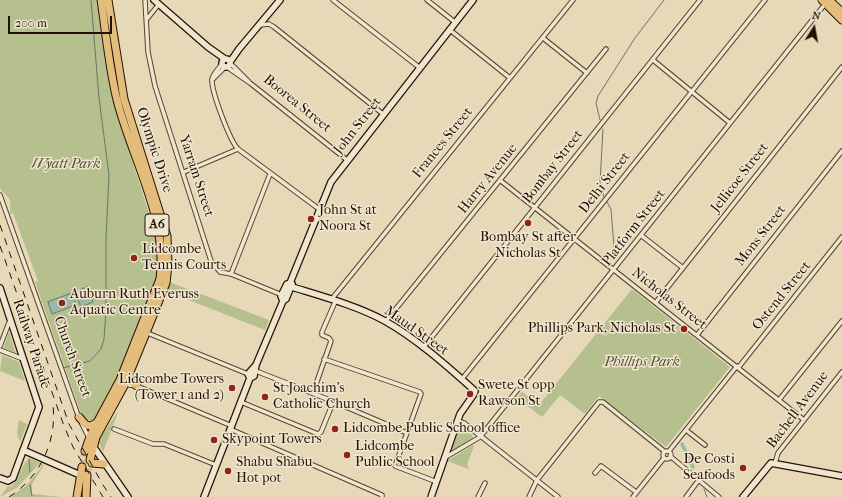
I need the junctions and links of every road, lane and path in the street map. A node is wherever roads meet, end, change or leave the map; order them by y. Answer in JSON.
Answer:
{"nodes":[{"id":1,"x":101,"y":0,"type":"edge"},
{"id":2,"x":108,"y":0,"type":"edge"},
{"id":3,"x":145,"y":0,"type":"edge"},
{"id":4,"x":154,"y":0,"type":"edge"},
{"id":5,"x":280,"y":0,"type":"edge"},
{"id":6,"x":333,"y":0,"type":"edge"},
{"id":7,"x":427,"y":0,"type":"edge"},
{"id":8,"x":474,"y":0,"type":"edge"},
{"id":9,"x":573,"y":0,"type":"edge"},
{"id":10,"x":700,"y":0,"type":"edge"},
{"id":11,"x":765,"y":0,"type":"edge"},
{"id":12,"x":826,"y":1,"type":"edge"},
{"id":13,"x":159,"y":4,"type":"junction"},
{"id":14,"x":842,"y":12,"type":"edge"},
{"id":15,"x":269,"y":13,"type":"junction"},
{"id":16,"x":146,"y":19,"type":"junction"},
{"id":17,"x":842,"y":20,"type":"edge"},
{"id":18,"x":456,"y":23,"type":"junction"},
{"id":19,"x":259,"y":25,"type":"junction"},
{"id":20,"x":274,"y":27,"type":"junction"},
{"id":21,"x":450,"y":30,"type":"junction"},
{"id":22,"x":543,"y":38,"type":"junction"},
{"id":23,"x":606,"y":49,"type":"dead end"},
{"id":24,"x":653,"y":60,"type":"junction"},
{"id":25,"x":226,"y":63,"type":"junction"},
{"id":26,"x":842,"y":67,"type":"edge"},
{"id":27,"x":420,"y":68,"type":"junction"},
{"id":28,"x":587,"y":73,"type":"junction"},
{"id":29,"x":510,"y":78,"type":"junction"},
{"id":30,"x":692,"y":91,"type":"junction"},
{"id":31,"x":383,"y":114,"type":"junction"},
{"id":32,"x":730,"y":123,"type":"junction"},
{"id":33,"x":238,"y":149,"type":"junction"},
{"id":34,"x":842,"y":151,"type":"edge"},
{"id":35,"x":347,"y":160,"type":"junction"},
{"id":36,"x":184,"y":172,"type":"junction"},
{"id":37,"x":270,"y":174,"type":"junction"},
{"id":38,"x":501,"y":180,"type":"junction"},
{"id":39,"x":0,"y":195,"type":"edge"},
{"id":40,"x":536,"y":207,"type":"junction"},
{"id":41,"x":319,"y":209,"type":"junction"},
{"id":42,"x":642,"y":236,"type":"junction"},
{"id":43,"x":842,"y":237,"type":"edge"},
{"id":44,"x":575,"y":239,"type":"junction"},
{"id":45,"x":683,"y":268,"type":"junction"},
{"id":46,"x":614,"y":270,"type":"junction"},
{"id":47,"x":231,"y":274,"type":"junction"},
{"id":48,"x":291,"y":285,"type":"junction"},
{"id":49,"x":0,"y":288,"type":"edge"},
{"id":50,"x":282,"y":298,"type":"junction"},
{"id":51,"x":333,"y":301,"type":"junction"},
{"id":52,"x":656,"y":302,"type":"junction"},
{"id":53,"x":10,"y":319,"type":"junction"},
{"id":54,"x":386,"y":321,"type":"junction"},
{"id":55,"x":842,"y":321,"type":"edge"},
{"id":56,"x":143,"y":333,"type":"junction"},
{"id":57,"x":697,"y":335,"type":"junction"},
{"id":58,"x":0,"y":346,"type":"edge"},
{"id":59,"x":423,"y":348,"type":"junction"},
{"id":60,"x":0,"y":350,"type":"edge"},
{"id":61,"x":24,"y":359,"type":"junction"},
{"id":62,"x":324,"y":359,"type":"junction"},
{"id":63,"x":737,"y":367,"type":"junction"},
{"id":64,"x":842,"y":372,"type":"edge"},
{"id":65,"x":253,"y":373,"type":"junction"},
{"id":66,"x":130,"y":374,"type":"junction"},
{"id":67,"x":462,"y":379,"type":"junction"},
{"id":68,"x":133,"y":385,"type":"joint"},
{"id":69,"x":313,"y":393,"type":"junction"},
{"id":70,"x":779,"y":400,"type":"junction"},
{"id":71,"x":241,"y":402,"type":"junction"},
{"id":72,"x":332,"y":405,"type":"junction"},
{"id":73,"x":79,"y":416,"type":"junction"},
{"id":74,"x":804,"y":420,"type":"junction"},
{"id":75,"x":98,"y":421,"type":"junction"},
{"id":76,"x":457,"y":421,"type":"junction"},
{"id":77,"x":231,"y":427,"type":"junction"},
{"id":78,"x":114,"y":429,"type":"dead end"},
{"id":79,"x":686,"y":430,"type":"junction"},
{"id":80,"x":407,"y":433,"type":"junction"},
{"id":81,"x":96,"y":436,"type":"junction"},
{"id":82,"x":480,"y":437,"type":"junction"},
{"id":83,"x":89,"y":438,"type":"junction"},
{"id":84,"x":705,"y":445,"type":"dead end"},
{"id":85,"x":93,"y":446,"type":"junction"},
{"id":86,"x":23,"y":450,"type":"junction"},
{"id":87,"x":85,"y":451,"type":"tunnel mouth"},
{"id":88,"x":664,"y":451,"type":"junction"},
{"id":89,"x":669,"y":451,"type":"junction"},
{"id":90,"x":670,"y":456,"type":"junction"},
{"id":91,"x":445,"y":458,"type":"junction"},
{"id":92,"x":664,"y":458,"type":"junction"},
{"id":93,"x":775,"y":463,"type":"junction"},
{"id":94,"x":104,"y":464,"type":"junction"},
{"id":95,"x":216,"y":465,"type":"junction"},
{"id":96,"x":82,"y":466,"type":"tunnel mouth"},
{"id":97,"x":595,"y":473,"type":"dead end"},
{"id":98,"x":83,"y":475,"type":"junction"},
{"id":99,"x":842,"y":476,"type":"edge"},
{"id":100,"x":0,"y":478,"type":"edge"},
{"id":101,"x":536,"y":480,"type":"junction"},
{"id":102,"x":698,"y":480,"type":"junction"},
{"id":103,"x":436,"y":482,"type":"junction"},
{"id":104,"x":485,"y":482,"type":"dead end"},
{"id":105,"x":636,"y":492,"type":"junction"},
{"id":106,"x":382,"y":496,"type":"edge"},
{"id":107,"x":77,"y":497,"type":"edge"},
{"id":108,"x":86,"y":497,"type":"edge"},
{"id":109,"x":128,"y":497,"type":"edge"},
{"id":110,"x":204,"y":497,"type":"edge"},
{"id":111,"x":431,"y":497,"type":"edge"},
{"id":112,"x":478,"y":497,"type":"edge"},
{"id":113,"x":529,"y":497,"type":"edge"},
{"id":114,"x":558,"y":497,"type":"edge"},
{"id":115,"x":633,"y":497,"type":"edge"},
{"id":116,"x":686,"y":497,"type":"edge"},
{"id":117,"x":720,"y":497,"type":"edge"},
{"id":118,"x":743,"y":497,"type":"edge"}],
"edges":[{"from":1,"to":56,"type":"highway","name":"Olympic Drive","number":"A6"},
{"from":2,"to":56,"type":"highway","name":"Olympic Drive","number":"A6"},
{"from":3,"to":16,"type":"street","name":"Yarram Street"},
{"from":4,"to":13,"type":"street","name":"Boorea Street"},
{"from":5,"to":15,"type":"street"},
{"from":6,"to":27,"type":"street"},
{"from":7,"to":18,"type":"street"},
{"from":8,"to":18,"type":"street","name":"John Street"},
{"from":9,"to":22,"type":"street","name":"Frances Street"},
{"from":10,"to":24,"type":"street","name":"Bombay Street"},
{"from":11,"to":30,"type":"street","name":"Delhi Street"},
{"from":12,"to":14,"type":"highway"},
{"from":12,"to":17,"type":"highway"},
{"from":12,"to":32,"type":"street","name":"Platform Street"},
{"from":13,"to":16,"type":"street"},
{"from":13,"to":25,"type":"street","name":"Boorea Street"},
{"from":15,"to":19,"type":"street"},
{"from":15,"to":20,"type":"street"},
{"from":16,"to":36,"type":"street","name":"Yarram Street"},
{"from":18,"to":21,"type":"street","name":"John Street"},
{"from":19,"to":20,"type":"street"},
{"from":19,"to":25,"type":"street"},
{"from":20,"to":31,"type":"street"},
{"from":21,"to":27,"type":"street","name":"John Street"},
{"from":21,"to":29,"type":"street"},
{"from":22,"to":28,"type":"street"},
{"from":22,"to":29,"type":"street","name":"Frances Street"},
{"from":23,"to":28,"type":"street","name":"Harry Avenue"},
{"from":24,"to":30,"type":"street"},
{"from":24,"to":40,"type":"street","name":"Bombay Street"},
{"from":25,"to":33,"type":"street"},
{"from":25,"to":35,"type":"street","name":"Boorea Street"},
{"from":26,"to":45,"type":"street","name":"Jellicoe Street"},
{"from":27,"to":31,"type":"street","name":"John Street"},
{"from":28,"to":38,"type":"street","name":"Harry Avenue"},
{"from":29,"to":51,"type":"street","name":"Frances Street"},
{"from":30,"to":32,"type":"street"},
{"from":30,"to":44,"type":"street","name":"Delhi Street"},
{"from":31,"to":35,"type":"street","name":"John Street"},
{"from":32,"to":42,"type":"street","name":"Platform Street"},
{"from":33,"to":36,"type":"street"},
{"from":33,"to":37,"type":"street"},
{"from":34,"to":57,"type":"street","name":"Mons Street"},
{"from":35,"to":41,"type":"street","name":"John Street"},
{"from":36,"to":47,"type":"street","name":"Yarram Street"},
{"from":37,"to":41,"type":"street"},
{"from":37,"to":47,"type":"street"},
{"from":38,"to":40,"type":"street","name":"Nicholas Street"},
{"from":38,"to":54,"type":"street","name":"Harry Avenue"},
{"from":39,"to":73,"type":"street","name":"Church Street"},
{"from":40,"to":44,"type":"street","name":"Nicholas Street"},
{"from":40,"to":59,"type":"street","name":"Bombay Street"},
{"from":41,"to":48,"type":"street","name":"John Street"},
{"from":42,"to":45,"type":"street"},
{"from":42,"to":46,"type":"street","name":"Platform Street"},
{"from":43,"to":63,"type":"street","name":"Ostend Street"},
{"from":44,"to":46,"type":"street","name":"Nicholas Street"},
{"from":44,"to":67,"type":"street","name":"Delhi Street"},
{"from":45,"to":52,"type":"street","name":"Jellicoe Street"},
{"from":46,"to":52,"type":"street","name":"Nicholas Street"},
{"from":46,"to":82,"type":"street","name":"Platform Street"},
{"from":47,"to":50,"type":"street","name":"Yarram Street"},
{"from":48,"to":50,"type":"street","name":"John Street"},
{"from":48,"to":51,"type":"street","name":"Maud Street"},
{"from":49,"to":53,"type":"street","name":"Railway Parade"},
{"from":50,"to":65,"type":"street"},
{"from":51,"to":54,"type":"street","name":"Maud Street"},
{"from":51,"to":62,"type":"street","name":"Frances Street"},
{"from":52,"to":57,"type":"street","name":"Nicholas Street"},
{"from":53,"to":58,"type":"street"},
{"from":53,"to":61,"type":"street","name":"Railway Parade"},
{"from":54,"to":59,"type":"street","name":"Maud Street"},
{"from":55,"to":70,"type":"street"},
{"from":56,"to":65,"type":"street"},
{"from":56,"to":66,"type":"highway","name":"Olympic Drive","number":"A6"},
{"from":56,"to":75,"type":"highway","name":"Olympic Drive","number":"A6"},
{"from":57,"to":63,"type":"street","name":"Nicholas Street"},
{"from":59,"to":67,"type":"street","name":"Maud Street"},
{"from":60,"to":61,"type":"street"},
{"from":61,"to":86,"type":"street","name":"Railway Parade"},
{"from":62,"to":69,"type":"street"},
{"from":62,"to":80,"type":"street"},
{"from":63,"to":70,"type":"street","name":"Nicholas Street"},
{"from":63,"to":79,"type":"street","name":"Ostend Street"},
{"from":64,"to":74,"type":"street","name":"Bachell Avenue"},
{"from":65,"to":69,"type":"street"},
{"from":65,"to":71,"type":"street"},
{"from":66,"to":68,"type":"highway"},
{"from":66,"to":81,"type":"highway","name":"Olympic Drive","number":"A6"},
{"from":67,"to":76,"type":"street","name":"Maud Street"},
{"from":68,"to":77,"type":"street"},
{"from":69,"to":72,"type":"street"},
{"from":70,"to":74,"type":"street","name":"Nicholas Street"},
{"from":71,"to":72,"type":"street"},
{"from":71,"to":77,"type":"street"},
{"from":72,"to":80,"type":"street"},
{"from":73,"to":75,"type":"highway"},
{"from":73,"to":83,"type":"street","name":"Church Street"},
{"from":74,"to":93,"type":"street","name":"Bachell Avenue"},
{"from":75,"to":83,"type":"highway","name":"Olympic Drive","number":"A6"},
{"from":76,"to":82,"type":"street"},
{"from":76,"to":91,"type":"street"},
{"from":77,"to":95,"type":"street"},
{"from":77,"to":106,"type":"street"},
{"from":78,"to":95,"type":"street"},
{"from":79,"to":84,"type":"street"},
{"from":79,"to":89,"type":"street","name":"Ostend Street"},
{"from":80,"to":103,"type":"street"},
{"from":81,"to":83,"type":"highway"},
{"from":81,"to":85,"type":"highway","name":"Olympic Drive","number":"A6"},
{"from":82,"to":91,"type":"street","name":"Platform Street"},
{"from":82,"to":101,"type":"street"},
{"from":83,"to":85,"type":"highway","name":"Church Street"},
{"from":83,"to":87,"type":"highway","name":"Olympic Drive","number":"A6"},
{"from":85,"to":94,"type":"street","name":"Church Street"},
{"from":85,"to":94,"type":"highway","name":"Olympic Drive","number":"A6"},
{"from":86,"to":98,"type":"street"},
{"from":86,"to":100,"type":"street"},
{"from":88,"to":89,"type":"street"},
{"from":88,"to":92,"type":"street"},
{"from":88,"to":101,"type":"street"},
{"from":89,"to":90,"type":"street"},
{"from":90,"to":92,"type":"street"},
{"from":90,"to":102,"type":"street"},
{"from":91,"to":103,"type":"street"},
{"from":92,"to":105,"type":"street"},
{"from":93,"to":99,"type":"street"},
{"from":93,"to":118,"type":"street","name":"Bachell Avenue"},
{"from":94,"to":109,"type":"street","name":"Church Street"},
{"from":95,"to":110,"type":"street"},
{"from":96,"to":98,"type":"highway"},
{"from":97,"to":105,"type":"street"},
{"from":98,"to":107,"type":"highway"},
{"from":98,"to":108,"type":"highway"},
{"from":101,"to":113,"type":"street"},
{"from":101,"to":114,"type":"street"},
{"from":102,"to":116,"type":"street"},
{"from":102,"to":117,"type":"street"},
{"from":103,"to":111,"type":"street"},
{"from":104,"to":112,"type":"street"},
{"from":105,"to":115,"type":"street"}]}
